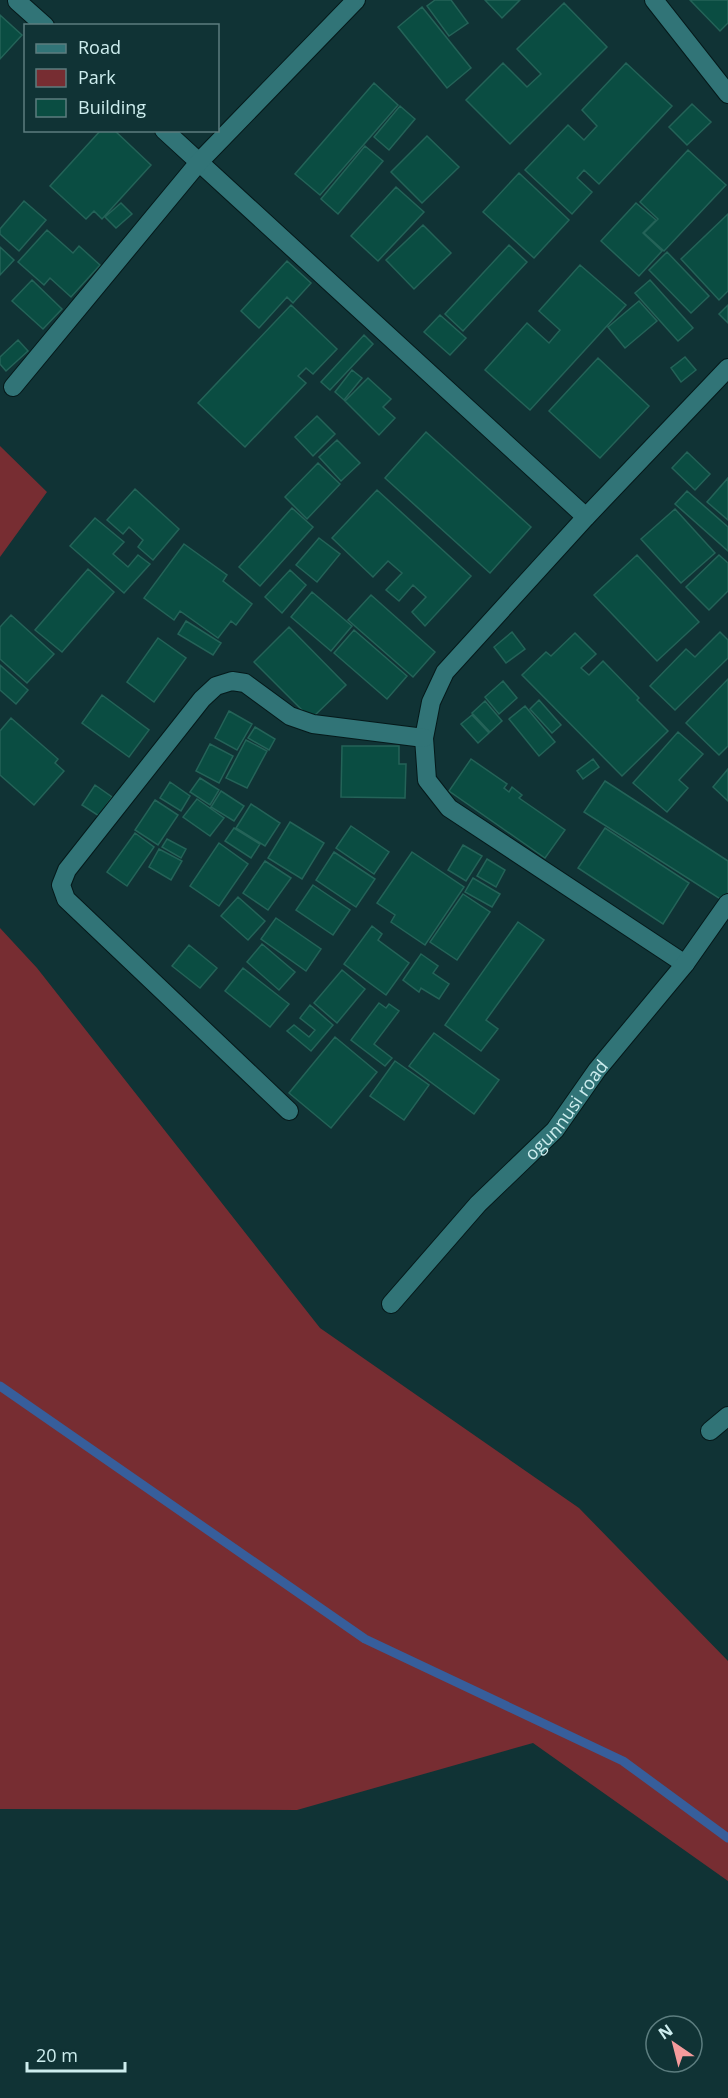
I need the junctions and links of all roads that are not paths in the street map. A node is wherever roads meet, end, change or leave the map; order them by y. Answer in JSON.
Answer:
{"nodes":[{"id":1,"x":17,"y":0,"type":"edge"},
{"id":2,"x":356,"y":0,"type":"edge"},
{"id":3,"x":654,"y":0,"type":"edge"},
{"id":4,"x":43,"y":24,"type":"edge"},
{"id":5,"x":728,"y":94,"type":"edge"},
{"id":6,"x":167,"y":132,"type":"edge"},
{"id":7,"x":200,"y":162,"type":"junction"},
{"id":8,"x":728,"y":368,"type":"edge"},
{"id":9,"x":13,"y":387,"type":"dead end"},
{"id":10,"x":586,"y":517,"type":"junction"},
{"id":11,"x":424,"y":738,"type":"junction"},
{"id":12,"x":728,"y":903,"type":"edge"},
{"id":13,"x":686,"y":964,"type":"junction"},
{"id":14,"x":289,"y":1111,"type":"dead end"},
{"id":15,"x":392,"y":1304,"type":"dead end"},
{"id":16,"x":728,"y":1416,"type":"edge"},
{"id":17,"x":710,"y":1431,"type":"dead end"}],
"edges":[{"from":1,"to":4,"type":"street"},
{"from":2,"to":7,"type":"street"},
{"from":3,"to":5,"type":"street"},
{"from":6,"to":7,"type":"street"},
{"from":7,"to":9,"type":"street"},
{"from":7,"to":10,"type":"street"},
{"from":8,"to":10,"type":"street"},
{"from":10,"to":11,"type":"street"},
{"from":11,"to":13,"type":"street"},
{"from":11,"to":14,"type":"street"},
{"from":12,"to":13,"type":"street","name":"ogunnusi road"},
{"from":13,"to":15,"type":"street","name":"ogunnusi road"},
{"from":16,"to":17,"type":"street"}]}
